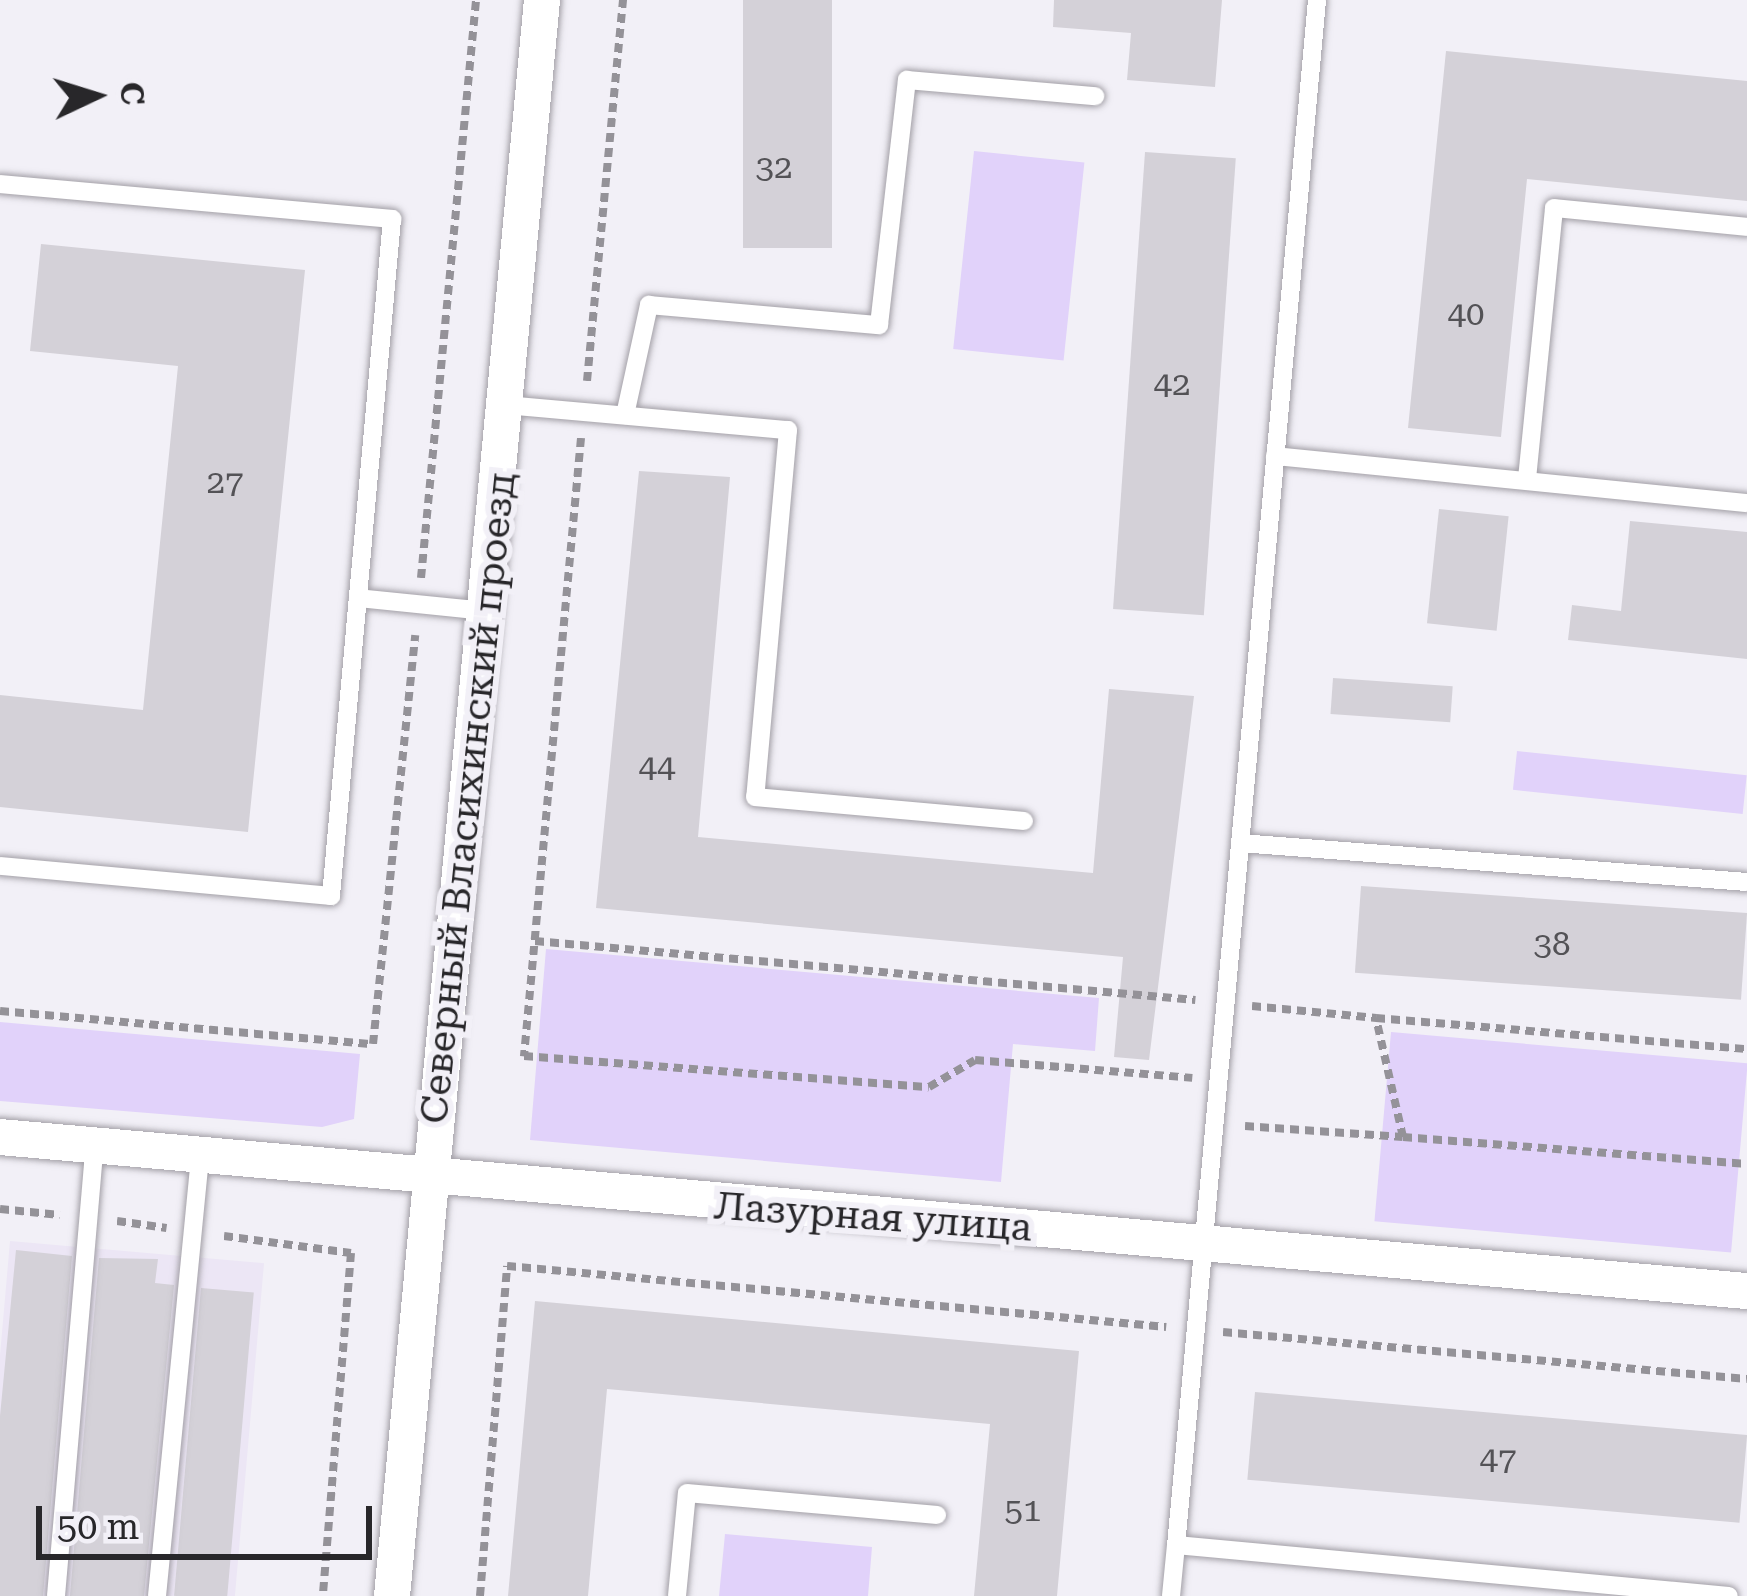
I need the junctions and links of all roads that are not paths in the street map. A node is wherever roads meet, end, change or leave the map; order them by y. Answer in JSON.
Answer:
{"nodes":[{"id":1,"x":542,"y":0,"type":"edge"},
{"id":2,"x":1317,"y":0,"type":"edge"},
{"id":3,"x":1095,"y":96,"type":"dead end"},
{"id":4,"x":0,"y":184,"type":"edge"},
{"id":5,"x":1747,"y":227,"type":"edge"},
{"id":6,"x":506,"y":404,"type":"junction"},
{"id":7,"x":626,"y":416,"type":"junction"},
{"id":8,"x":1276,"y":456,"type":"junction"},
{"id":9,"x":1527,"y":479,"type":"junction"},
{"id":10,"x":1747,"y":503,"type":"edge"},
{"id":11,"x":358,"y":598,"type":"junction"},
{"id":12,"x":486,"y":611,"type":"junction"},
{"id":13,"x":1024,"y":821,"type":"dead end"},
{"id":14,"x":1240,"y":843,"type":"junction"},
{"id":15,"x":0,"y":866,"type":"edge"},
{"id":16,"x":1747,"y":881,"type":"edge"},
{"id":17,"x":0,"y":1137,"type":"edge"},
{"id":18,"x":95,"y":1144,"type":"junction"},
{"id":19,"x":200,"y":1155,"type":"junction"},
{"id":20,"x":431,"y":1179,"type":"junction"},
{"id":21,"x":1203,"y":1242,"type":"junction"},
{"id":22,"x":1747,"y":1292,"type":"edge"},
{"id":23,"x":937,"y":1515,"type":"dead end"},
{"id":24,"x":1176,"y":1545,"type":"junction"},
{"id":25,"x":56,"y":1596,"type":"edge"},
{"id":26,"x":157,"y":1596,"type":"edge"},
{"id":27,"x":392,"y":1596,"type":"edge"},
{"id":28,"x":677,"y":1596,"type":"edge"},
{"id":29,"x":1172,"y":1596,"type":"edge"},
{"id":30,"x":1729,"y":1596,"type":"edge"}],
"edges":[{"from":1,"to":6,"type":"street","name":"Северный Власихинский проезд"},
{"from":2,"to":8,"type":"lane"},
{"from":3,"to":7,"type":"lane"},
{"from":4,"to":11,"type":"lane"},
{"from":5,"to":9,"type":"lane"},
{"from":6,"to":7,"type":"lane"},
{"from":6,"to":12,"type":"street","name":"Северный Власихинский проезд"},
{"from":7,"to":13,"type":"lane"},
{"from":8,"to":9,"type":"lane"},
{"from":8,"to":14,"type":"lane"},
{"from":9,"to":10,"type":"lane"},
{"from":11,"to":12,"type":"lane"},
{"from":11,"to":15,"type":"lane"},
{"from":12,"to":20,"type":"street","name":"Северный Власихинский проезд"},
{"from":14,"to":16,"type":"lane"},
{"from":14,"to":21,"type":"lane"},
{"from":17,"to":18,"type":"street","name":"Лазурная улица"},
{"from":18,"to":19,"type":"street","name":"Лазурная улица"},
{"from":18,"to":25,"type":"lane"},
{"from":19,"to":20,"type":"street","name":"Лазурная улица"},
{"from":19,"to":26,"type":"lane"},
{"from":20,"to":21,"type":"street","name":"Лазурная улица"},
{"from":20,"to":27,"type":"street","name":"Северный Власихинский проезд"},
{"from":21,"to":22,"type":"street","name":"Лазурная улица"},
{"from":21,"to":24,"type":"lane"},
{"from":23,"to":28,"type":"lane"},
{"from":24,"to":29,"type":"lane"},
{"from":24,"to":30,"type":"lane"}]}
